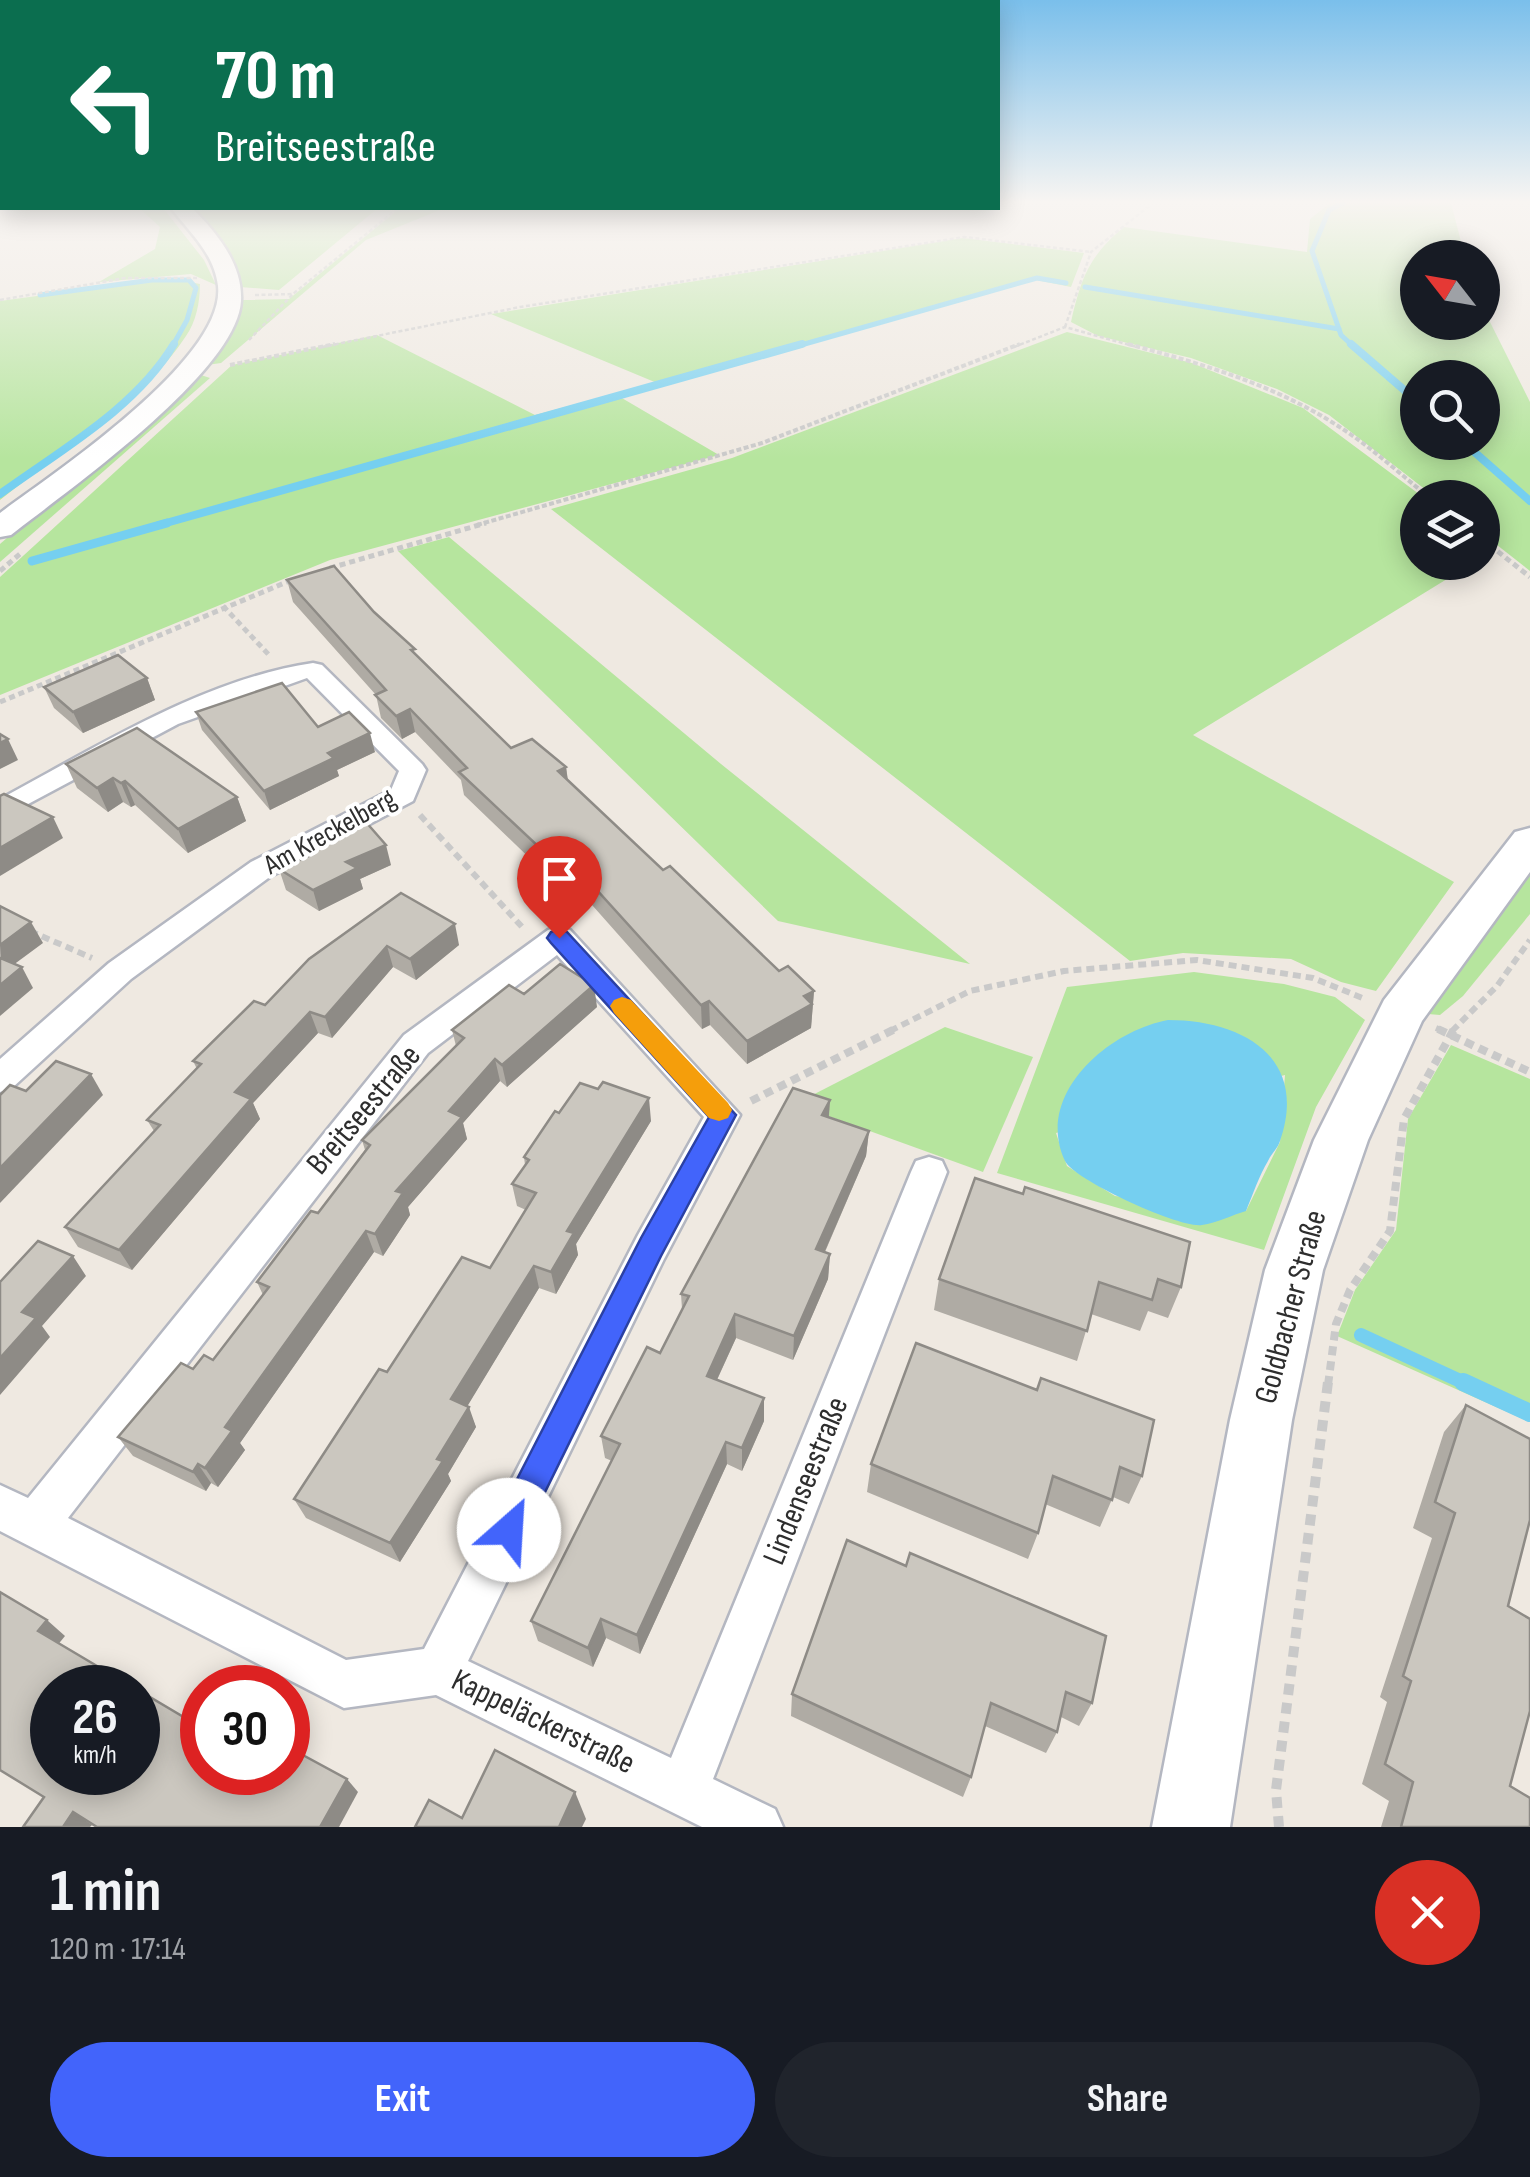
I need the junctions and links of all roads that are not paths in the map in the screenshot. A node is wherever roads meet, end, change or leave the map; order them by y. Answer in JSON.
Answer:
{"nodes":[{"id":1,"x":221,"y":288,"type":"edge"},
{"id":2,"x":0,"y":528,"type":"edge"},
{"id":3,"x":0,"y":810,"type":"edge"},
{"id":4,"x":1530,"y":842,"type":"edge"},
{"id":5,"x":0,"y":1079,"type":"edge"},
{"id":6,"x":928,"y":1172,"type":"dead end"},
{"id":7,"x":17,"y":1516,"type":"edge"},
{"id":8,"x":438,"y":1671,"type":"junction"},
{"id":9,"x":683,"y":1790,"type":"junction"},
{"id":10,"x":758,"y":1827,"type":"edge"},
{"id":11,"x":1191,"y":1827,"type":"edge"}],
"edges":[{"from":1,"to":2,"type":"main road"},
{"from":3,"to":5,"type":"street","name":"Am Kreckelberg"},
{"from":4,"to":11,"type":"main road","name":"Goldbacher Straße"},
{"from":6,"to":9,"type":"street","name":"Lindenseestraße"},
{"from":7,"to":8,"type":"street","name":"Kappeläckerstraße"},
{"from":7,"to":8,"type":"street","name":"Breitseestraße"},
{"from":8,"to":9,"type":"street","name":"Kappeläckerstraße"},
{"from":9,"to":10,"type":"street","name":"Kappeläckerstraße"}]}
